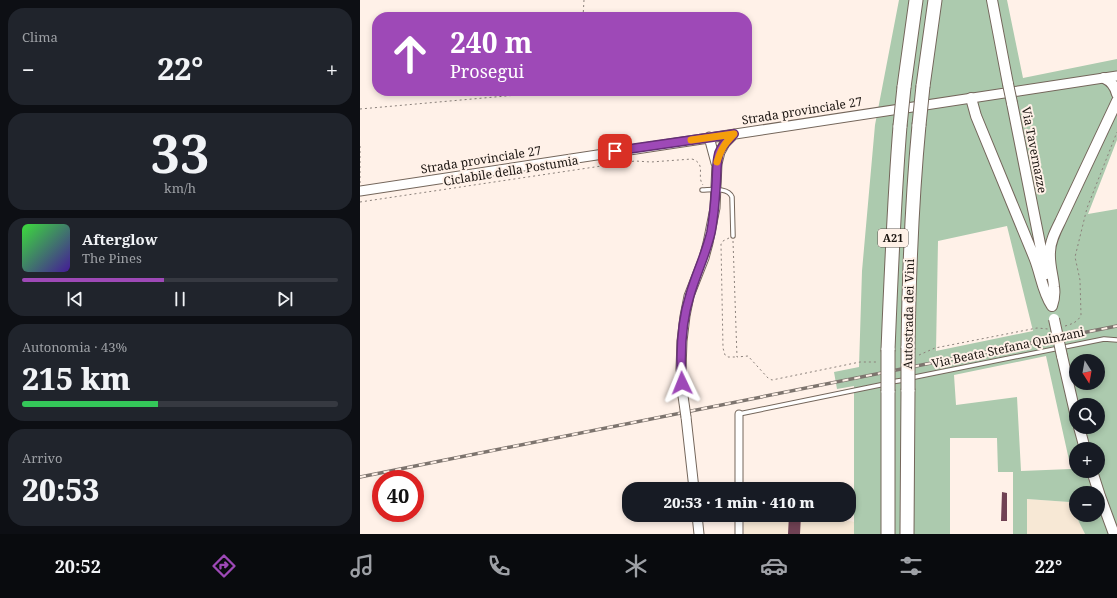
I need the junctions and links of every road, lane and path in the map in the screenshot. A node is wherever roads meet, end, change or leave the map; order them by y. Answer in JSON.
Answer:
{"nodes":[{"id":1,"x":584,"y":0,"type":"edge"},
{"id":2,"x":916,"y":0,"type":"edge"},
{"id":3,"x":935,"y":0,"type":"edge"},
{"id":4,"x":992,"y":0,"type":"edge"},
{"id":5,"x":584,"y":12,"type":"edge"},
{"id":6,"x":1117,"y":76,"type":"edge"},
{"id":7,"x":1104,"y":78,"type":"junction"},
{"id":8,"x":506,"y":96,"type":"edge"},
{"id":9,"x":971,"y":98,"type":"junction"},
{"id":10,"x":1117,"y":99,"type":"edge"},
{"id":11,"x":360,"y":109,"type":"edge"},
{"id":12,"x":734,"y":134,"type":"junction"},
{"id":13,"x":709,"y":137,"type":"junction"},
{"id":14,"x":360,"y":146,"type":"edge"},
{"id":15,"x":716,"y":164,"type":"junction"},
{"id":16,"x":716,"y":188,"type":"junction"},
{"id":17,"x":702,"y":190,"type":"dead end"},
{"id":18,"x":360,"y":191,"type":"edge"},
{"id":19,"x":360,"y":202,"type":"edge"},
{"id":20,"x":733,"y":236,"type":"joint"},
{"id":21,"x":1052,"y":306,"type":"junction"},
{"id":22,"x":1117,"y":340,"type":"edge"},
{"id":23,"x":737,"y":357,"type":"dead end"},
{"id":24,"x":1072,"y":398,"type":"edge"},
{"id":25,"x":739,"y":414,"type":"joint"},
{"id":26,"x":907,"y":463,"type":"junction"},
{"id":27,"x":693,"y":482,"type":"edge"},
{"id":28,"x":739,"y":482,"type":"edge"},
{"id":29,"x":1105,"y":510,"type":"edge"},
{"id":30,"x":698,"y":522,"type":"edge"},
{"id":31,"x":739,"y":522,"type":"edge"},
{"id":32,"x":1105,"y":522,"type":"edge"},
{"id":33,"x":700,"y":534,"type":"edge"},
{"id":34,"x":739,"y":534,"type":"edge"},
{"id":35,"x":888,"y":534,"type":"edge"},
{"id":36,"x":906,"y":534,"type":"edge"},
{"id":37,"x":915,"y":534,"type":"edge"},
{"id":38,"x":1109,"y":534,"type":"edge"},
{"id":39,"x":1114,"y":534,"type":"edge"}],
"edges":[{"from":1,"to":5,"type":"path"},
{"from":2,"to":35,"type":"highway","name":"Autostrada dei Vini","number":"A21","bridge":true},
{"from":3,"to":26,"type":"highway","name":"Autostrada dei Vini","number":"A21","bridge":true},
{"from":4,"to":21,"type":"main road","name":"Via Tavernazze","bridge":true},
{"from":6,"to":7,"type":"street"},
{"from":7,"to":9,"type":"street","name":"Strada provinciale 27"},
{"from":7,"to":10,"type":"main road"},
{"from":8,"to":11,"type":"path"},
{"from":9,"to":12,"type":"street","name":"Strada provinciale 27"},
{"from":9,"to":21,"type":"main road"},
{"from":10,"to":21,"type":"main road"},
{"from":12,"to":13,"type":"street","name":"Strada provinciale 27"},
{"from":12,"to":15,"type":"street"},
{"from":13,"to":15,"type":"street"},
{"from":13,"to":18,"type":"street","name":"Strada provinciale 27"},
{"from":14,"to":18,"type":"path"},
{"from":15,"to":16,"type":"street"},
{"from":16,"to":17,"type":"lane"},
{"from":16,"to":19,"type":"path","name":"Ciclabile della Postumia"},
{"from":16,"to":20,"type":"lane"},
{"from":16,"to":27,"type":"street","bridge":true},
{"from":20,"to":23,"type":"path"},
{"from":21,"to":24,"type":"main road","bridge":true},
{"from":22,"to":25,"type":"lane","name":"Via Beata Stefana Quinzani"},
{"from":25,"to":28,"type":"street"},
{"from":26,"to":36,"type":"highway","name":"Autostrada dei Vini","number":"A21"},
{"from":26,"to":37,"type":"highway"},
{"from":29,"to":39,"type":"main road"},
{"from":30,"to":33,"type":"street"},
{"from":31,"to":34,"type":"street"},
{"from":32,"to":38,"type":"main road"}]}
